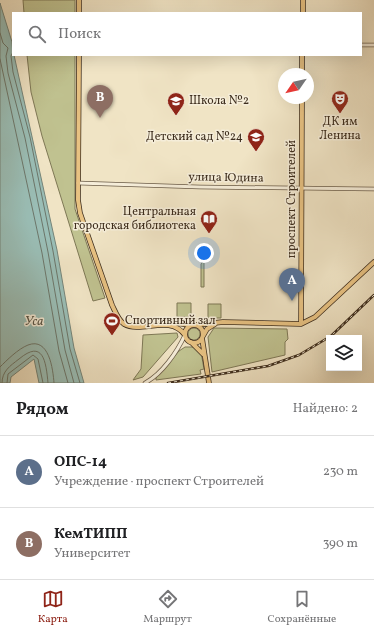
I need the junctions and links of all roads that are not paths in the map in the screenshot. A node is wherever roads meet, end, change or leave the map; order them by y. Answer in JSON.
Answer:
{"nodes":[{"id":1,"x":79,"y":0,"type":"edge"},
{"id":2,"x":303,"y":0,"type":"edge"},
{"id":3,"x":79,"y":12,"type":"edge"},
{"id":4,"x":303,"y":12,"type":"edge"},
{"id":5,"x":362,"y":45,"type":"edge"},
{"id":6,"x":374,"y":45,"type":"edge"},
{"id":7,"x":79,"y":56,"type":"edge"},
{"id":8,"x":302,"y":56,"type":"edge"},
{"id":9,"x":302,"y":68,"type":"edge"},
{"id":10,"x":302,"y":104,"type":"edge"},
{"id":11,"x":78,"y":183,"type":"junction"},
{"id":12,"x":302,"y":189,"type":"junction"},
{"id":13,"x":374,"y":189,"type":"edge"},
{"id":14,"x":374,"y":262,"type":"edge"},
{"id":15,"x":217,"y":323,"type":"junction"},
{"id":16,"x":302,"y":324,"type":"junction"},
{"id":17,"x":168,"y":325,"type":"junction"},
{"id":18,"x":193,"y":325,"type":"junction"},
{"id":19,"x":185,"y":335,"type":"junction"},
{"id":20,"x":202,"y":338,"type":"junction"},
{"id":21,"x":190,"y":342,"type":"junction"},
{"id":22,"x":206,"y":357,"type":"junction"},
{"id":23,"x":145,"y":383,"type":"edge"},
{"id":24,"x":209,"y":383,"type":"edge"}],
"edges":[{"from":1,"to":3,"type":"main road"},
{"from":2,"to":4,"type":"main road"},
{"from":5,"to":6,"type":"street"},
{"from":7,"to":11,"type":"main road"},
{"from":8,"to":9,"type":"main road"},
{"from":10,"to":12,"type":"main road","name":"проспект Строителей"},
{"from":11,"to":12,"type":"street","name":"улица Юдина"},
{"from":11,"to":17,"type":"main road"},
{"from":12,"to":13,"type":"street","name":"улица Юдина"},
{"from":12,"to":16,"type":"main road","name":"проспект Строителей"},
{"from":14,"to":16,"type":"main road"},
{"from":15,"to":16,"type":"main road"},
{"from":15,"to":18,"type":"main road"},
{"from":15,"to":20,"type":"main road"},
{"from":17,"to":18,"type":"main road"},
{"from":17,"to":19,"type":"main road"},
{"from":18,"to":19,"type":"main road"},
{"from":18,"to":20,"type":"main road"},
{"from":19,"to":21,"type":"main road"},
{"from":19,"to":23,"type":"street"},
{"from":20,"to":21,"type":"main road"},
{"from":20,"to":22,"type":"main road"},
{"from":21,"to":22,"type":"main road"},
{"from":22,"to":24,"type":"main road"}]}
